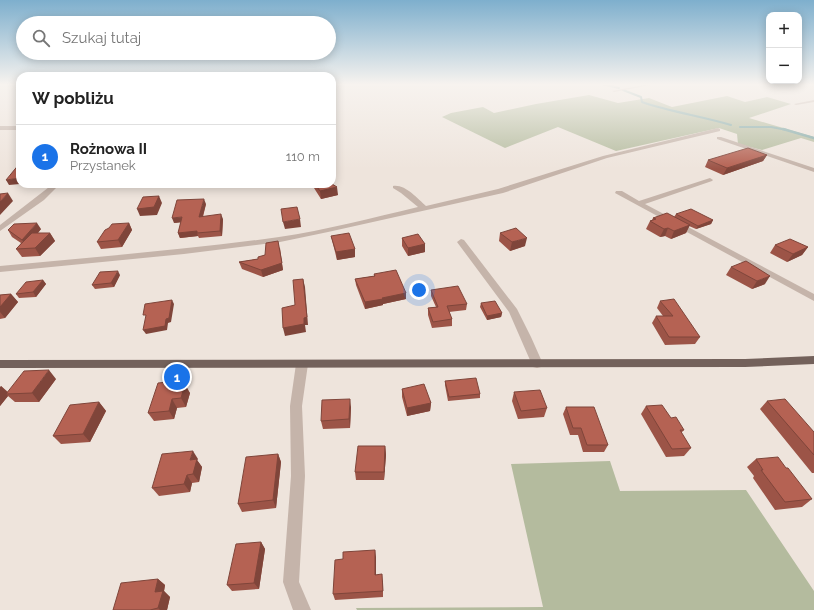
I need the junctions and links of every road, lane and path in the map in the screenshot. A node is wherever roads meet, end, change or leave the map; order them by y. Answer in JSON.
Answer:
{"nodes":[{"id":1,"x":0,"y":128,"type":"edge"},
{"id":2,"x":16,"y":128,"type":"edge"},
{"id":3,"x":814,"y":170,"type":"edge"},
{"id":4,"x":710,"y":180,"type":"dead end"},
{"id":5,"x":395,"y":187,"type":"dead end"},
{"id":6,"x":52,"y":188,"type":"edge"},
{"id":7,"x":619,"y":193,"type":"dead end"},
{"id":8,"x":639,"y":203,"type":"junction"},
{"id":9,"x":425,"y":209,"type":"junction"},
{"id":10,"x":0,"y":229,"type":"edge"},
{"id":11,"x":461,"y":242,"type":"dead end"},
{"id":12,"x":0,"y":269,"type":"edge"},
{"id":13,"x":814,"y":298,"type":"edge"},
{"id":14,"x":814,"y":360,"type":"edge"},
{"id":15,"x":0,"y":364,"type":"edge"},
{"id":16,"x":302,"y":364,"type":"junction"},
{"id":17,"x":537,"y":364,"type":"junction"},
{"id":18,"x":302,"y":610,"type":"edge"}],
"edges":[{"from":1,"to":2,"type":"street"},
{"from":3,"to":9,"type":"street"},
{"from":4,"to":8,"type":"street"},
{"from":5,"to":9,"type":"street"},
{"from":6,"to":10,"type":"street"},
{"from":7,"to":8,"type":"street"},
{"from":8,"to":13,"type":"street"},
{"from":9,"to":12,"type":"street"},
{"from":11,"to":17,"type":"street"},
{"from":14,"to":17,"type":"main road"},
{"from":15,"to":16,"type":"main road"},
{"from":16,"to":17,"type":"main road"},
{"from":16,"to":18,"type":"street"}]}
